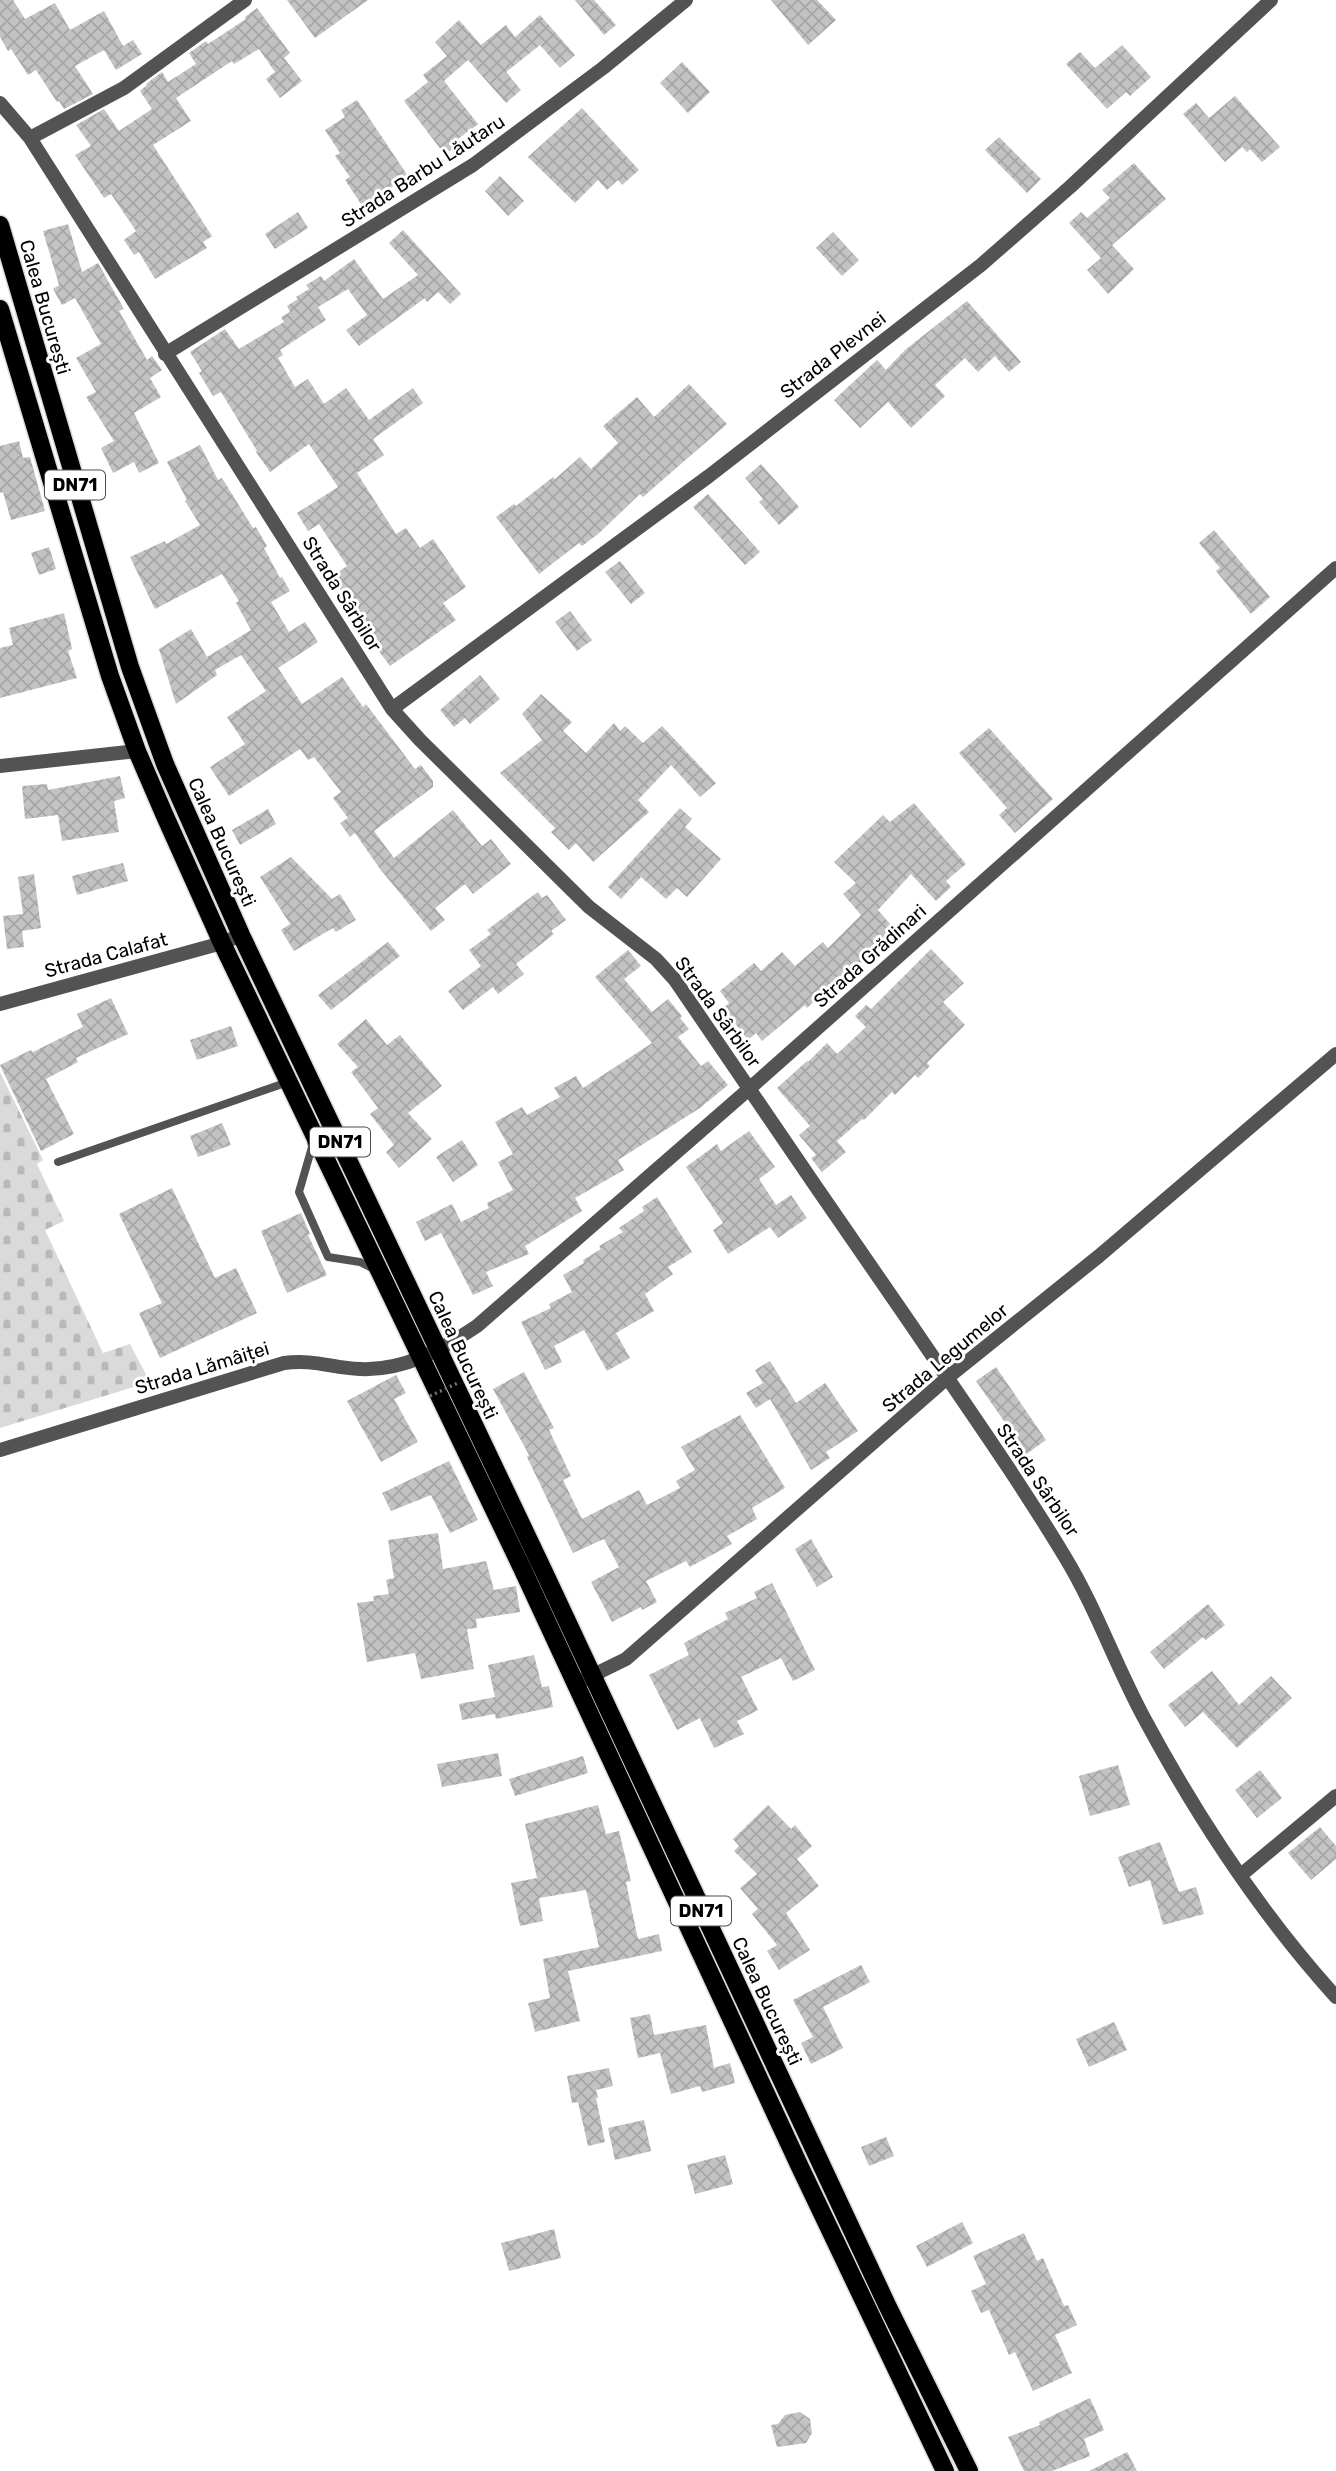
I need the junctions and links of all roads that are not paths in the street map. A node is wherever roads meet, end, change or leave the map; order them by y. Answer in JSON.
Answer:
{"nodes":[{"id":1,"x":245,"y":0,"type":"edge"},
{"id":2,"x":686,"y":0,"type":"edge"},
{"id":3,"x":1271,"y":0,"type":"edge"},
{"id":4,"x":0,"y":103,"type":"edge"},
{"id":5,"x":30,"y":138,"type":"junction"},
{"id":6,"x":0,"y":225,"type":"edge"},
{"id":7,"x":0,"y":309,"type":"edge"},
{"id":8,"x":165,"y":354,"type":"junction"},
{"id":9,"x":1336,"y":568,"type":"edge"},
{"id":10,"x":392,"y":709,"type":"junction"},
{"id":11,"x":156,"y":743,"type":"junction"},
{"id":12,"x":137,"y":751,"type":"junction"},
{"id":13,"x":0,"y":766,"type":"edge"},
{"id":14,"x":241,"y":935,"type":"junction"},
{"id":15,"x":222,"y":943,"type":"junction"},
{"id":16,"x":0,"y":1004,"type":"edge"},
{"id":17,"x":1336,"y":1054,"type":"edge"},
{"id":18,"x":288,"y":1082,"type":"junction"},
{"id":19,"x":749,"y":1089,"type":"junction"},
{"id":20,"x":307,"y":1122,"type":"junction"},
{"id":21,"x":58,"y":1162,"type":"dead end"},
{"id":22,"x":382,"y":1273,"type":"junction"},
{"id":23,"x":437,"y":1350,"type":"junction"},
{"id":24,"x":420,"y":1359,"type":"junction"},
{"id":25,"x":947,"y":1378,"type":"junction"},
{"id":26,"x":0,"y":1450,"type":"edge"},
{"id":27,"x":592,"y":1676,"type":"junction"},
{"id":28,"x":575,"y":1684,"type":"junction"},
{"id":29,"x":1336,"y":1797,"type":"edge"},
{"id":30,"x":1241,"y":1875,"type":"junction"},
{"id":31,"x":1336,"y":1997,"type":"edge"},
{"id":32,"x":945,"y":2471,"type":"edge"},
{"id":33,"x":969,"y":2471,"type":"edge"}],
"edges":[{"from":1,"to":5,"type":"street"},
{"from":2,"to":8,"type":"street","name":"Strada Barbu Lăutaru"},
{"from":3,"to":10,"type":"street","name":"Strada Plevnei"},
{"from":4,"to":5,"type":"street","name":"Strada Sârbilor"},
{"from":5,"to":8,"type":"street","name":"Strada Sârbilor"},
{"from":6,"to":11,"type":"main road","name":"Calea București","number":"DN71"},
{"from":7,"to":12,"type":"main road","name":"Calea București","number":"DN71"},
{"from":8,"to":10,"type":"street","name":"Strada Sârbilor"},
{"from":9,"to":19,"type":"street","name":"Strada Grădinari"},
{"from":10,"to":19,"type":"street","name":"Strada Sârbilor"},
{"from":11,"to":12,"type":"main road"},
{"from":11,"to":14,"type":"main road","name":"Calea București","number":"DN71"},
{"from":12,"to":13,"type":"street"},
{"from":12,"to":15,"type":"main road","name":"Calea București","number":"DN71"},
{"from":14,"to":15,"type":"street","name":"Strada Calafat"},
{"from":14,"to":23,"type":"main road","name":"Calea București","number":"DN71"},
{"from":15,"to":16,"type":"street","name":"Strada Calafat"},
{"from":15,"to":18,"type":"main road","name":"Calea București","number":"DN71"},
{"from":17,"to":25,"type":"street","name":"Strada Legumelor"},
{"from":18,"to":20,"type":"main road","name":"Calea București","number":"DN71"},
{"from":18,"to":21,"type":"lane"},
{"from":19,"to":23,"type":"street","name":"Strada Grădinari"},
{"from":19,"to":25,"type":"street","name":"Strada Sârbilor"},
{"from":20,"to":22,"type":"main road","name":"Calea București","number":"DN71"},
{"from":20,"to":22,"type":"lane"},
{"from":22,"to":24,"type":"main road","name":"Calea București","number":"DN71"},
{"from":23,"to":24,"type":"street","name":"Strada Grădinari"},
{"from":23,"to":27,"type":"main road","name":"Calea București","number":"DN71"},
{"from":24,"to":26,"type":"street","name":"Strada Lămâiței"},
{"from":24,"to":28,"type":"main road","name":"Calea București","number":"DN71"},
{"from":25,"to":27,"type":"street","name":"Strada Legumelor"},
{"from":25,"to":30,"type":"street","name":"Strada Sârbilor"},
{"from":27,"to":28,"type":"street","name":"Strada Legumelor"},
{"from":27,"to":33,"type":"main road","name":"Calea București","number":"DN71"},
{"from":28,"to":32,"type":"main road","name":"Calea București","number":"DN71"},
{"from":29,"to":30,"type":"street"},
{"from":30,"to":31,"type":"street","name":"Strada Sârbilor"}]}
